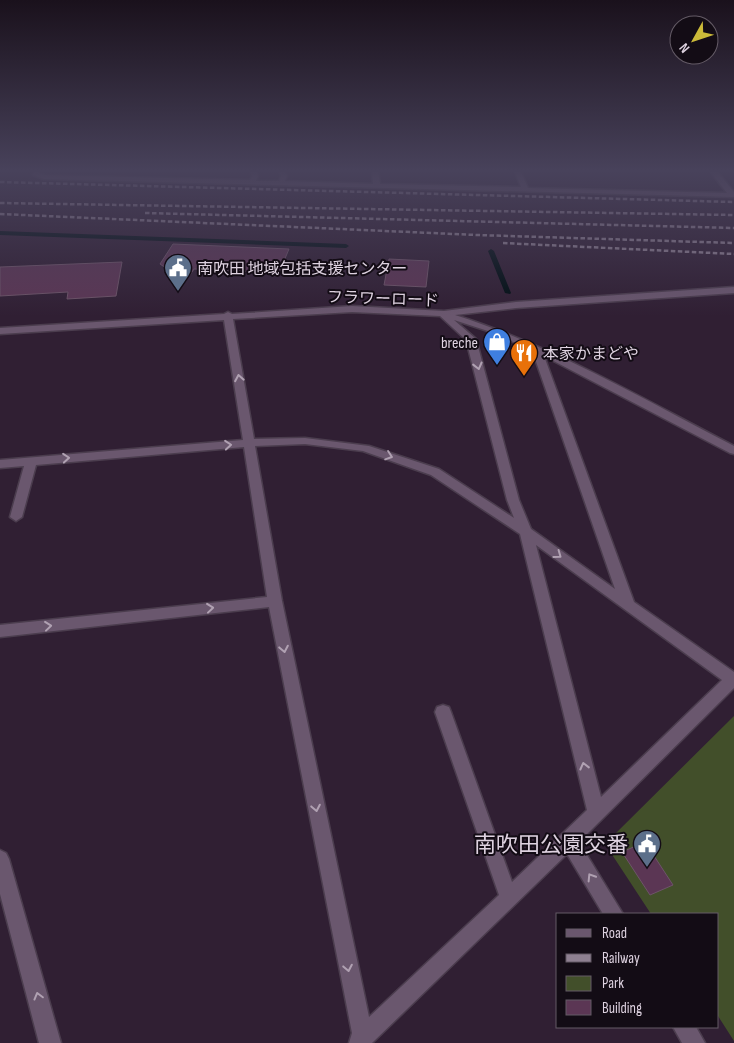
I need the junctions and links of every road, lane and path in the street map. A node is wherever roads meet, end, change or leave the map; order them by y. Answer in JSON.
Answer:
{"nodes":[{"id":1,"x":734,"y":290,"type":"edge"},
{"id":2,"x":442,"y":314,"type":"junction"},
{"id":3,"x":228,"y":315,"type":"junction"},
{"id":4,"x":0,"y":331,"type":"edge"},
{"id":5,"x":536,"y":348,"type":"junction"},
{"id":6,"x":250,"y":443,"type":"junction"},
{"id":7,"x":734,"y":451,"type":"edge"},
{"id":8,"x":31,"y":461,"type":"junction"},
{"id":9,"x":0,"y":464,"type":"edge"},
{"id":10,"x":16,"y":517,"type":"dead end"},
{"id":11,"x":526,"y":532,"type":"junction"},
{"id":12,"x":275,"y":601,"type":"junction"},
{"id":13,"x":628,"y":605,"type":"junction"},
{"id":14,"x":0,"y":631,"type":"edge"},
{"id":15,"x":733,"y":680,"type":"edge"},
{"id":16,"x":443,"y":712,"type":"dead end"},
{"id":17,"x":596,"y":813,"type":"junction"},
{"id":18,"x":568,"y":840,"type":"junction"},
{"id":19,"x":0,"y":859,"type":"edge"},
{"id":20,"x":509,"y":898,"type":"junction"},
{"id":21,"x":613,"y":913,"type":"edge"},
{"id":22,"x":685,"y":1028,"type":"edge"},
{"id":23,"x":360,"y":1040,"type":"edge"},
{"id":24,"x":50,"y":1043,"type":"edge"},
{"id":25,"x":694,"y":1043,"type":"edge"}],
"edges":[{"from":1,"to":2,"type":"street"},
{"from":2,"to":3,"type":"street","name":"フラワーロード"},
{"from":2,"to":5,"type":"street","name":"フラワーロード"},
{"from":2,"to":11,"type":"street","one_way":true},
{"from":3,"to":4,"type":"street","name":"フラワーロード"},
{"from":6,"to":3,"type":"street","one_way":true},
{"from":5,"to":7,"type":"street","name":"フラワーロード"},
{"from":5,"to":13,"type":"street"},
{"from":8,"to":6,"type":"street","one_way":true},
{"from":6,"to":11,"type":"street","one_way":true},
{"from":6,"to":12,"type":"street"},
{"from":8,"to":9,"type":"street"},
{"from":8,"to":10,"type":"street"},
{"from":11,"to":13,"type":"street","one_way":true},
{"from":17,"to":11,"type":"street","one_way":true},
{"from":14,"to":12,"type":"street","one_way":true},
{"from":12,"to":23,"type":"street","one_way":true},
{"from":13,"to":15,"type":"street"},
{"from":15,"to":17,"type":"street"},
{"from":16,"to":20,"type":"street"},
{"from":17,"to":18,"type":"street"},
{"from":18,"to":20,"type":"street"},
{"from":21,"to":18,"type":"street","one_way":true},
{"from":24,"to":19,"type":"street","one_way":true},
{"from":20,"to":23,"type":"street"},
{"from":22,"to":25,"type":"street"}]}
